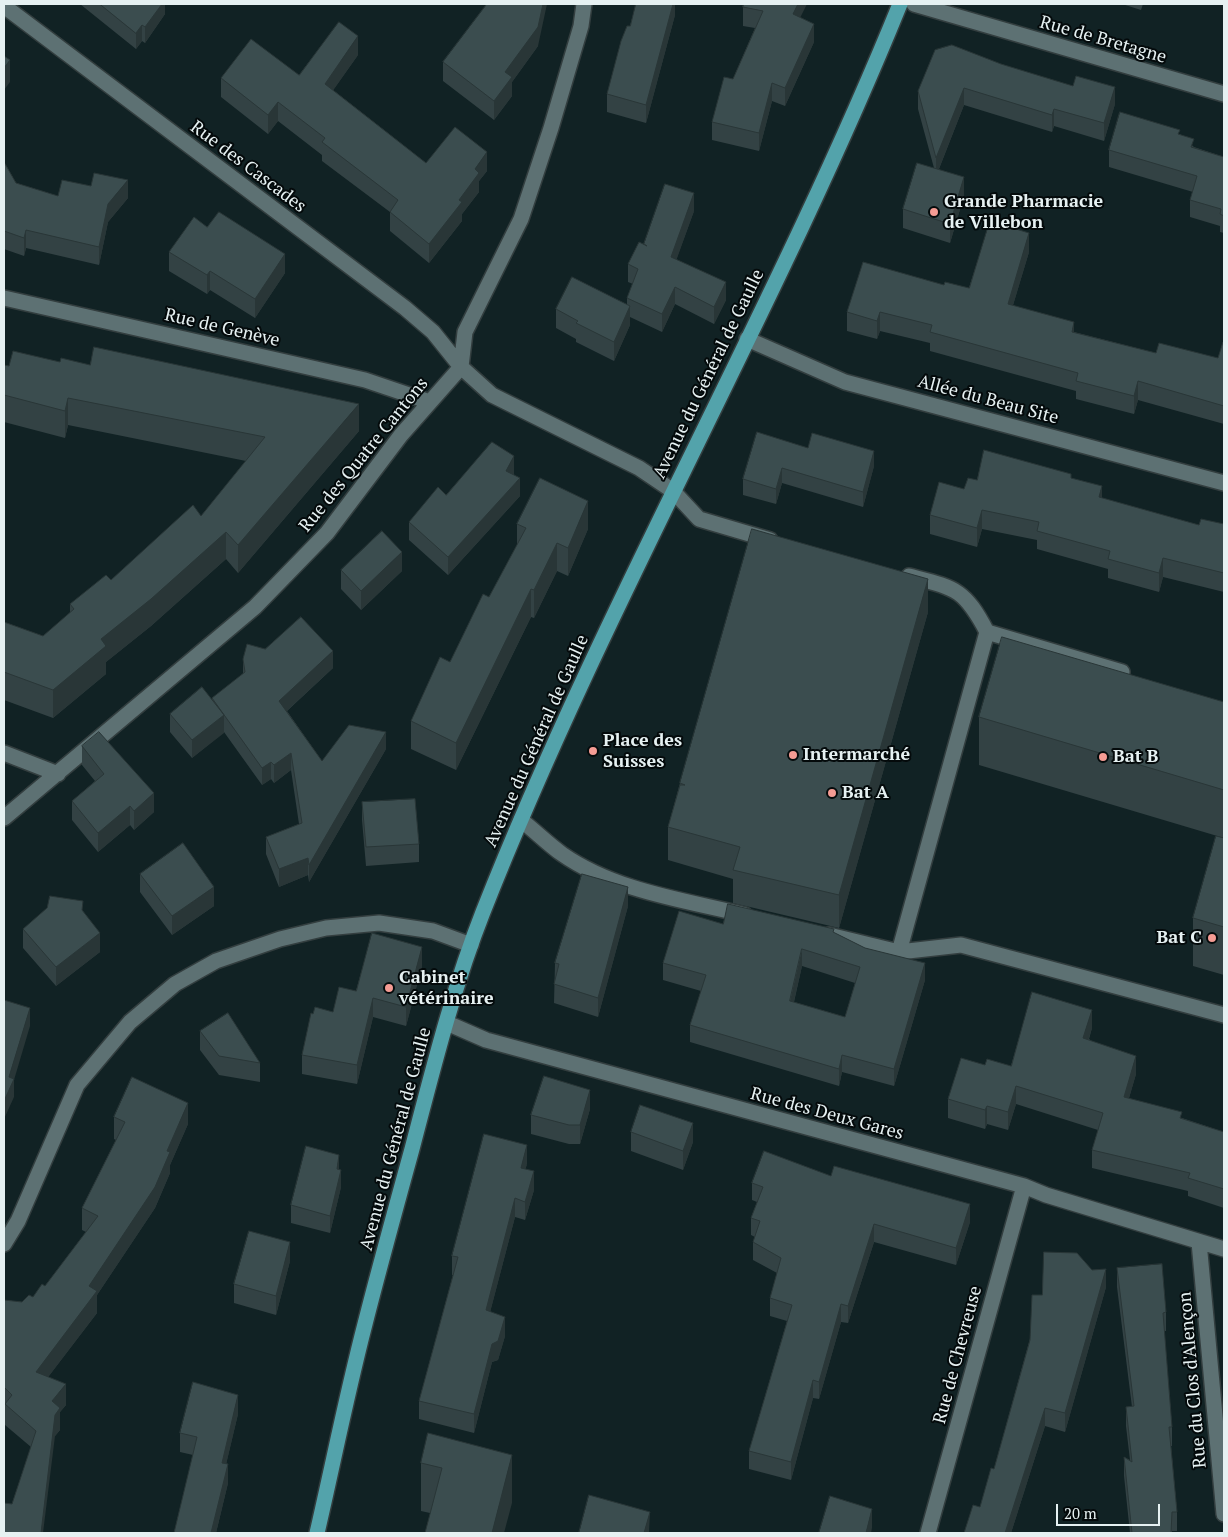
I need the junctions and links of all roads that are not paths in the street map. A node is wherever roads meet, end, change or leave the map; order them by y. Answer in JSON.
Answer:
{"nodes":[{"id":1,"x":584,"y":4,"type":"edge"},
{"id":2,"x":900,"y":4,"type":"edge"},
{"id":3,"x":914,"y":4,"type":"edge"},
{"id":4,"x":4,"y":6,"type":"edge"},
{"id":5,"x":1224,"y":94,"type":"edge"},
{"id":6,"x":4,"y":298,"type":"edge"},
{"id":7,"x":747,"y":340,"type":"junction"},
{"id":8,"x":461,"y":367,"type":"junction"},
{"id":9,"x":430,"y":402,"type":"junction"},
{"id":10,"x":1224,"y":483,"type":"edge"},
{"id":11,"x":673,"y":491,"type":"junction"},
{"id":12,"x":784,"y":544,"type":"edge"},
{"id":13,"x":897,"y":573,"type":"edge"},
{"id":14,"x":987,"y":632,"type":"junction"},
{"id":15,"x":1139,"y":677,"type":"edge"},
{"id":16,"x":4,"y":753,"type":"edge"},
{"id":17,"x":58,"y":774,"type":"junction"},
{"id":18,"x":4,"y":818,"type":"edge"},
{"id":19,"x":521,"y":820,"type":"junction"},
{"id":20,"x":757,"y":918,"type":"edge"},
{"id":21,"x":814,"y":932,"type":"edge"},
{"id":22,"x":471,"y":945,"type":"junction"},
{"id":23,"x":899,"y":952,"type":"junction"},
{"id":24,"x":1224,"y":1015,"type":"edge"},
{"id":25,"x":446,"y":1023,"type":"junction"},
{"id":26,"x":1024,"y":1186,"type":"junction"},
{"id":27,"x":1199,"y":1242,"type":"junction"},
{"id":28,"x":4,"y":1244,"type":"edge"},
{"id":29,"x":1224,"y":1249,"type":"edge"},
{"id":30,"x":1224,"y":1514,"type":"edge"},
{"id":31,"x":317,"y":1533,"type":"edge"},
{"id":32,"x":928,"y":1533,"type":"edge"}],
"edges":[{"from":1,"to":8,"type":"street"},
{"from":2,"to":7,"type":"main road","name":"Avenue du Général de Gaulle"},
{"from":3,"to":5,"type":"street","name":"Rue de Bretagne"},
{"from":4,"to":8,"type":"street","name":"Rue des Cascades"},
{"from":6,"to":9,"type":"street","name":"Rue de Genève"},
{"from":7,"to":10,"type":"street","name":"Allée du Beau Site"},
{"from":7,"to":11,"type":"main road","name":"Avenue du Général de Gaulle"},
{"from":8,"to":9,"type":"street","name":"Rue des Quatre Cantons"},
{"from":8,"to":11,"type":"street"},
{"from":9,"to":17,"type":"street","name":"Rue des Quatre Cantons"},
{"from":11,"to":12,"type":"street"},
{"from":11,"to":19,"type":"main road","name":"Avenue du Général de Gaulle"},
{"from":13,"to":14,"type":"street"},
{"from":14,"to":15,"type":"street"},
{"from":14,"to":23,"type":"street"},
{"from":16,"to":17,"type":"street"},
{"from":17,"to":18,"type":"street","name":"Rue des Quatre Cantons"},
{"from":19,"to":20,"type":"street"},
{"from":19,"to":22,"type":"main road","name":"Avenue du Général de Gaulle"},
{"from":21,"to":23,"type":"street"},
{"from":22,"to":25,"type":"main road","name":"Avenue du Général de Gaulle"},
{"from":22,"to":28,"type":"street"},
{"from":23,"to":24,"type":"street"},
{"from":25,"to":26,"type":"street","name":"Rue des Deux Gares"},
{"from":25,"to":31,"type":"main road","name":"Avenue du Général de Gaulle"},
{"from":26,"to":27,"type":"street","name":"Rue des Deux Gares"},
{"from":26,"to":32,"type":"street","name":"Rue de Chevreuse"},
{"from":27,"to":29,"type":"street","name":"Rue des Deux Gares"},
{"from":27,"to":30,"type":"street","name":"Rue du Clos d'Alençon"}]}
